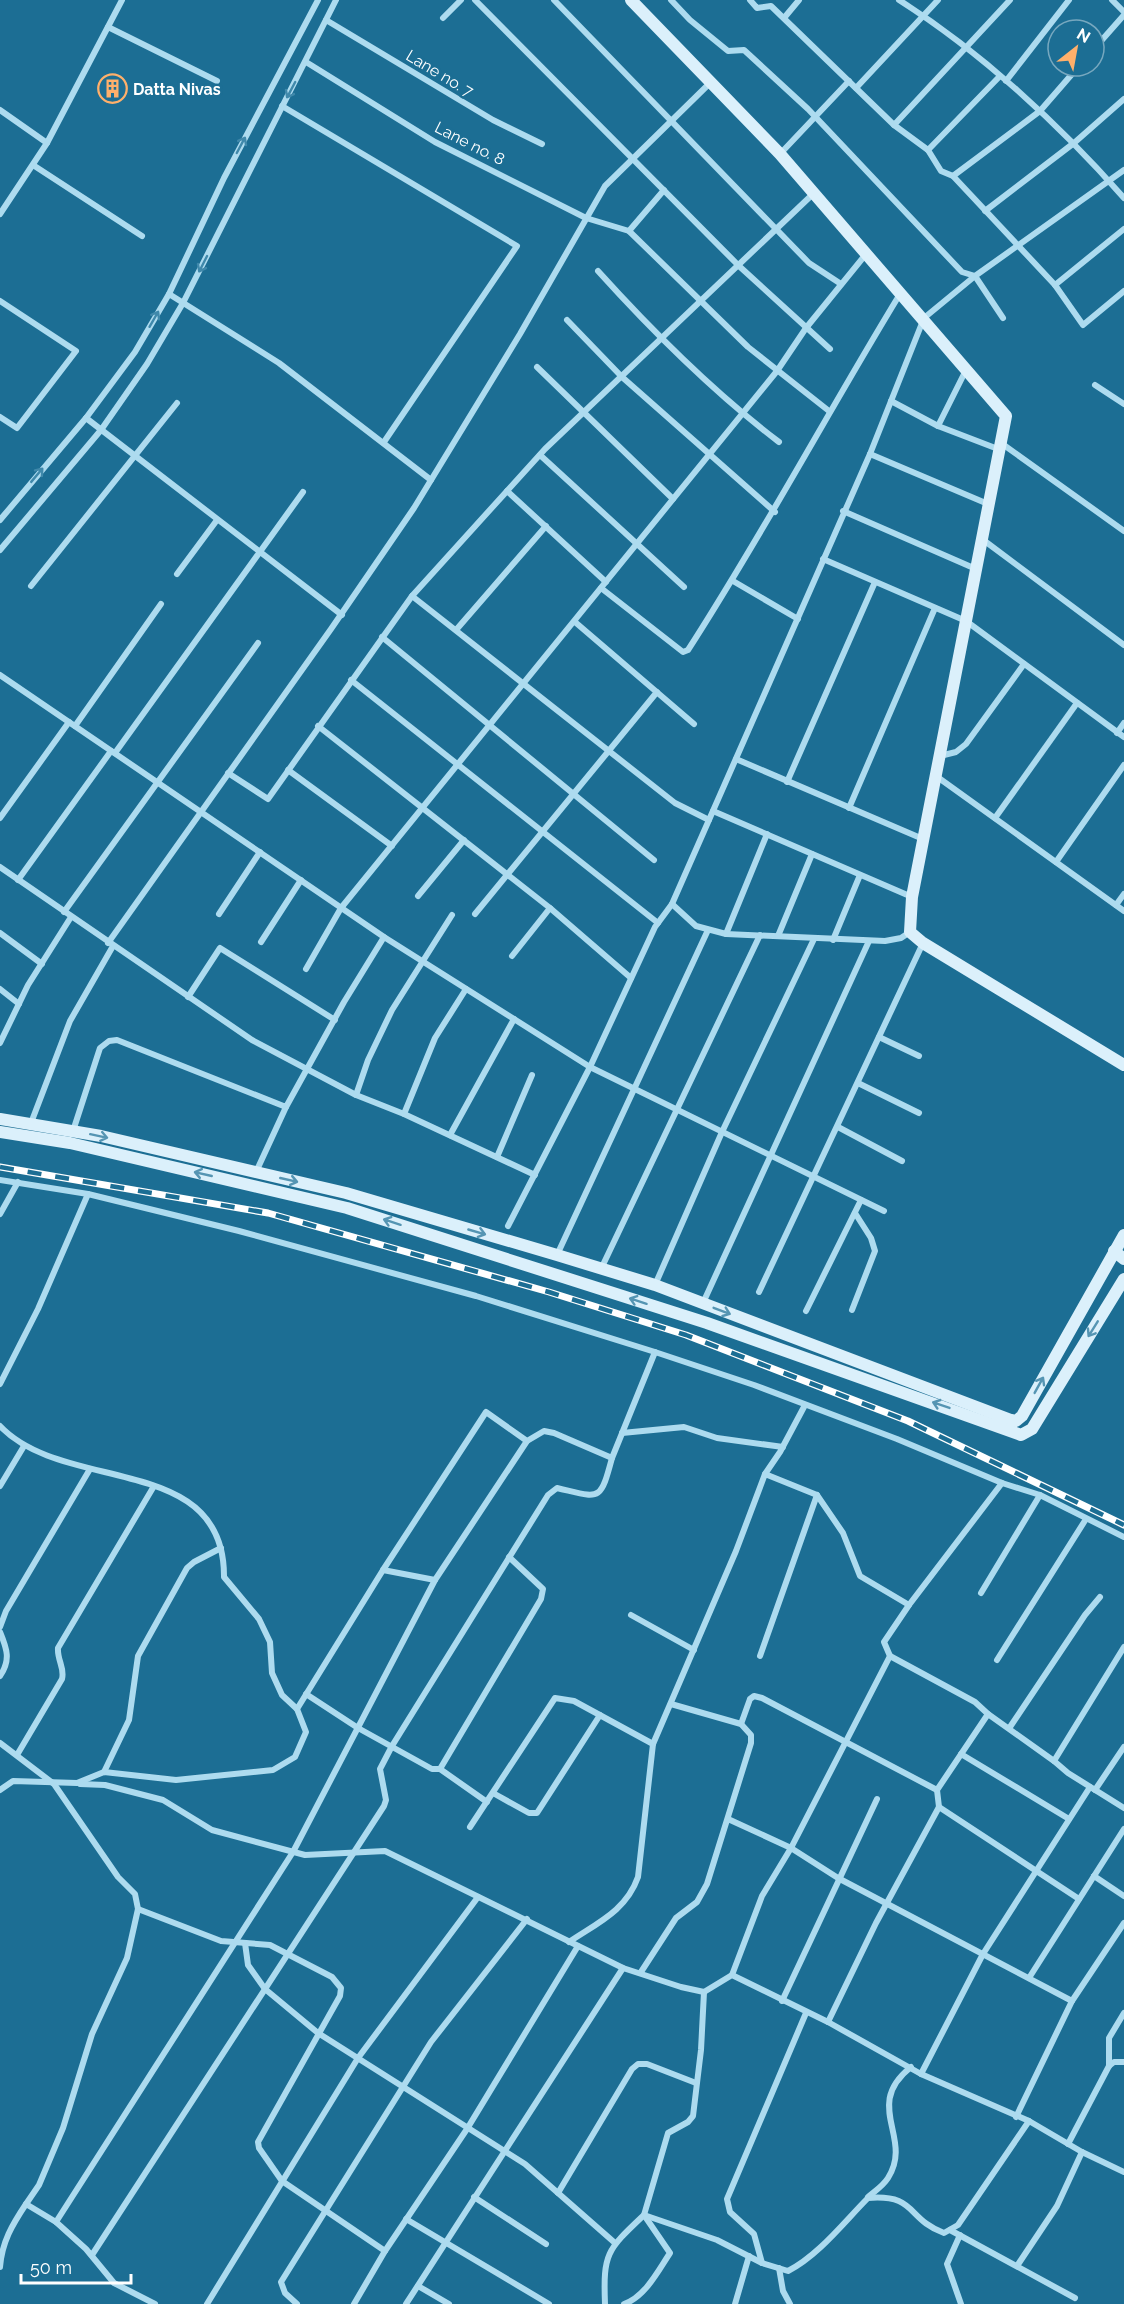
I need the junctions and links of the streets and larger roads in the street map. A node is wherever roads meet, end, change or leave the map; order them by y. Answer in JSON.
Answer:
{"nodes":[{"id":1,"x":122,"y":0,"type":"edge"},
{"id":2,"x":318,"y":0,"type":"edge"},
{"id":3,"x":336,"y":0,"type":"edge"},
{"id":4,"x":461,"y":0,"type":"edge"},
{"id":5,"x":475,"y":0,"type":"edge"},
{"id":6,"x":554,"y":0,"type":"edge"},
{"id":7,"x":632,"y":0,"type":"edge"},
{"id":8,"x":671,"y":0,"type":"edge"},
{"id":9,"x":750,"y":0,"type":"edge"},
{"id":10,"x":799,"y":0,"type":"edge"},
{"id":11,"x":899,"y":0,"type":"edge"},
{"id":12,"x":938,"y":0,"type":"edge"},
{"id":13,"x":1010,"y":0,"type":"edge"},
{"id":14,"x":1069,"y":0,"type":"edge"},
{"id":15,"x":1112,"y":0,"type":"edge"},
{"id":16,"x":1124,"y":14,"type":"edge"},
{"id":17,"x":923,"y":16,"type":"junction"},
{"id":18,"x":443,"y":18,"type":"dead end"},
{"id":19,"x":784,"y":18,"type":"junction"},
{"id":20,"x":326,"y":20,"type":"junction"},
{"id":21,"x":108,"y":27,"type":"junction"},
{"id":22,"x":1106,"y":35,"type":"edge"},
{"id":23,"x":966,"y":50,"type":"junction"},
{"id":24,"x":306,"y":62,"type":"junction"},
{"id":25,"x":999,"y":76,"type":"junction"},
{"id":26,"x":1069,"y":78,"type":"edge"},
{"id":27,"x":217,"y":81,"type":"dead end"},
{"id":28,"x":711,"y":81,"type":"junction"},
{"id":29,"x":849,"y":81,"type":"junction"},
{"id":30,"x":1006,"y":81,"type":"junction"},
{"id":31,"x":856,"y":88,"type":"junction"},
{"id":32,"x":1124,"y":99,"type":"edge"},
{"id":33,"x":282,"y":106,"type":"junction"},
{"id":34,"x":0,"y":110,"type":"edge"},
{"id":35,"x":1040,"y":111,"type":"junction"},
{"id":36,"x":815,"y":117,"type":"junction"},
{"id":37,"x":671,"y":121,"type":"junction"},
{"id":38,"x":894,"y":125,"type":"junction"},
{"id":39,"x":47,"y":143,"type":"junction"},
{"id":40,"x":1074,"y":143,"type":"junction"},
{"id":41,"x":542,"y":144,"type":"dead end"},
{"id":42,"x":928,"y":150,"type":"junction"},
{"id":43,"x":780,"y":154,"type":"junction"},
{"id":44,"x":633,"y":158,"type":"junction"},
{"id":45,"x":33,"y":165,"type":"junction"},
{"id":46,"x":1124,"y":170,"type":"edge"},
{"id":47,"x":954,"y":176,"type":"junction"},
{"id":48,"x":1110,"y":182,"type":"junction"},
{"id":49,"x":664,"y":190,"type":"junction"},
{"id":50,"x":814,"y":193,"type":"junction"},
{"id":51,"x":1124,"y":198,"type":"edge"},
{"id":52,"x":985,"y":211,"type":"junction"},
{"id":53,"x":0,"y":214,"type":"edge"},
{"id":54,"x":586,"y":218,"type":"junction"},
{"id":55,"x":1124,"y":230,"type":"edge"},
{"id":56,"x":629,"y":231,"type":"junction"},
{"id":57,"x":777,"y":231,"type":"junction"},
{"id":58,"x":142,"y":236,"type":"dead end"},
{"id":59,"x":1017,"y":246,"type":"junction"},
{"id":60,"x":866,"y":254,"type":"junction"},
{"id":61,"x":739,"y":266,"type":"junction"},
{"id":62,"x":598,"y":271,"type":"dead end"},
{"id":63,"x":975,"y":276,"type":"junction"},
{"id":64,"x":841,"y":284,"type":"junction"},
{"id":65,"x":1055,"y":285,"type":"junction"},
{"id":66,"x":1124,"y":291,"type":"edge"},
{"id":67,"x":900,"y":293,"type":"junction"},
{"id":68,"x":169,"y":294,"type":"junction"},
{"id":69,"x":0,"y":301,"type":"edge"},
{"id":70,"x":700,"y":302,"type":"junction"},
{"id":71,"x":183,"y":303,"type":"junction"},
{"id":72,"x":924,"y":318,"type":"junction"},
{"id":73,"x":1003,"y":318,"type":"dead end"},
{"id":74,"x":567,"y":320,"type":"dead end"},
{"id":75,"x":806,"y":328,"type":"junction"},
{"id":76,"x":660,"y":340,"type":"junction"},
{"id":77,"x":830,"y":349,"type":"dead end"},
{"id":78,"x":537,"y":367,"type":"dead end"},
{"id":79,"x":966,"y":370,"type":"junction"},
{"id":80,"x":777,"y":371,"type":"junction"},
{"id":81,"x":622,"y":377,"type":"junction"},
{"id":82,"x":1095,"y":385,"type":"dead end"},
{"id":83,"x":891,"y":401,"type":"junction"},
{"id":84,"x":177,"y":403,"type":"dead end"},
{"id":85,"x":1124,"y":404,"type":"edge"},
{"id":86,"x":829,"y":411,"type":"junction"},
{"id":87,"x":583,"y":413,"type":"junction"},
{"id":88,"x":742,"y":413,"type":"junction"},
{"id":89,"x":0,"y":417,"type":"edge"},
{"id":90,"x":86,"y":418,"type":"junction"},
{"id":91,"x":938,"y":426,"type":"junction"},
{"id":92,"x":100,"y":430,"type":"junction"},
{"id":93,"x":384,"y":442,"type":"junction"},
{"id":94,"x":779,"y":442,"type":"dead end"},
{"id":95,"x":999,"y":446,"type":"junction"},
{"id":96,"x":870,"y":454,"type":"junction"},
{"id":97,"x":540,"y":455,"type":"junction"},
{"id":98,"x":708,"y":455,"type":"junction"},
{"id":99,"x":134,"y":456,"type":"junction"},
{"id":100,"x":431,"y":480,"type":"junction"},
{"id":101,"x":507,"y":490,"type":"junction"},
{"id":102,"x":303,"y":492,"type":"dead end"},
{"id":103,"x":673,"y":499,"type":"junction"},
{"id":104,"x":988,"y":504,"type":"junction"},
{"id":105,"x":843,"y":511,"type":"junction"},
{"id":106,"x":775,"y":512,"type":"junction"},
{"id":107,"x":0,"y":520,"type":"edge"},
{"id":108,"x":217,"y":520,"type":"junction"},
{"id":109,"x":546,"y":526,"type":"junction"},
{"id":110,"x":1123,"y":528,"type":"edge"},
{"id":111,"x":982,"y":538,"type":"junction"},
{"id":112,"x":636,"y":545,"type":"junction"},
{"id":113,"x":0,"y":550,"type":"edge"},
{"id":114,"x":260,"y":552,"type":"junction"},
{"id":115,"x":823,"y":559,"type":"junction"},
{"id":116,"x":976,"y":570,"type":"junction"},
{"id":117,"x":177,"y":574,"type":"dead end"},
{"id":118,"x":733,"y":581,"type":"junction"},
{"id":119,"x":606,"y":582,"type":"junction"},
{"id":120,"x":875,"y":582,"type":"junction"},
{"id":121,"x":31,"y":586,"type":"dead end"},
{"id":122,"x":684,"y":587,"type":"dead end"},
{"id":123,"x":601,"y":588,"type":"junction"},
{"id":124,"x":412,"y":596,"type":"junction"},
{"id":125,"x":161,"y":604,"type":"dead end"},
{"id":126,"x":935,"y":608,"type":"junction"},
{"id":127,"x":342,"y":615,"type":"junction"},
{"id":128,"x":798,"y":619,"type":"junction"},
{"id":129,"x":966,"y":621,"type":"junction"},
{"id":130,"x":575,"y":622,"type":"junction"},
{"id":131,"x":456,"y":630,"type":"junction"},
{"id":132,"x":382,"y":636,"type":"junction"},
{"id":133,"x":258,"y":643,"type":"dead end"},
{"id":134,"x":1124,"y":645,"type":"edge"},
{"id":135,"x":1024,"y":664,"type":"junction"},
{"id":136,"x":0,"y":675,"type":"edge"},
{"id":137,"x":351,"y":680,"type":"junction"},
{"id":138,"x":525,"y":685,"type":"junction"},
{"id":139,"x":657,"y":692,"type":"junction"},
{"id":140,"x":1077,"y":703,"type":"junction"},
{"id":141,"x":1124,"y":723,"type":"edge"},
{"id":142,"x":72,"y":724,"type":"junction"},
{"id":143,"x":694,"y":724,"type":"dead end"},
{"id":144,"x":318,"y":726,"type":"junction"},
{"id":145,"x":491,"y":726,"type":"junction"},
{"id":146,"x":1117,"y":733,"type":"junction"},
{"id":147,"x":1124,"y":737,"type":"edge"},
{"id":148,"x":610,"y":751,"type":"junction"},
{"id":149,"x":113,"y":752,"type":"junction"},
{"id":150,"x":939,"y":756,"type":"junction"},
{"id":151,"x":735,"y":759,"type":"junction"},
{"id":152,"x":1124,"y":765,"type":"edge"},
{"id":153,"x":458,"y":766,"type":"junction"},
{"id":154,"x":288,"y":770,"type":"junction"},
{"id":155,"x":228,"y":773,"type":"junction"},
{"id":156,"x":936,"y":775,"type":"junction"},
{"id":157,"x":787,"y":782,"type":"junction"},
{"id":158,"x":158,"y":783,"type":"junction"},
{"id":159,"x":575,"y":795,"type":"junction"},
{"id":160,"x":424,"y":808,"type":"junction"},
{"id":161,"x":849,"y":808,"type":"junction"},
{"id":162,"x":713,"y":811,"type":"junction"},
{"id":163,"x":201,"y":812,"type":"junction"},
{"id":164,"x":0,"y":818,"type":"edge"},
{"id":165,"x":995,"y":818,"type":"junction"},
{"id":166,"x":709,"y":820,"type":"junction"},
{"id":167,"x":543,"y":833,"type":"junction"},
{"id":168,"x":767,"y":834,"type":"junction"},
{"id":169,"x":464,"y":840,"type":"junction"},
{"id":170,"x":923,"y":840,"type":"junction"},
{"id":171,"x":392,"y":846,"type":"junction"},
{"id":172,"x":260,"y":852,"type":"junction"},
{"id":173,"x":812,"y":854,"type":"junction"},
{"id":174,"x":654,"y":860,"type":"dead end"},
{"id":175,"x":1056,"y":862,"type":"junction"},
{"id":176,"x":0,"y":867,"type":"edge"},
{"id":177,"x":508,"y":875,"type":"junction"},
{"id":178,"x":861,"y":875,"type":"junction"},
{"id":179,"x":18,"y":880,"type":"junction"},
{"id":180,"x":301,"y":880,"type":"junction"},
{"id":181,"x":1124,"y":894,"type":"edge"},
{"id":182,"x":418,"y":896,"type":"dead end"},
{"id":183,"x":912,"y":897,"type":"junction"},
{"id":184,"x":672,"y":904,"type":"junction"},
{"id":185,"x":1116,"y":905,"type":"junction"},
{"id":186,"x":341,"y":908,"type":"junction"},
{"id":187,"x":550,"y":908,"type":"junction"},
{"id":188,"x":1124,"y":911,"type":"edge"},
{"id":189,"x":64,"y":912,"type":"junction"},
{"id":190,"x":219,"y":914,"type":"dead end"},
{"id":191,"x":475,"y":914,"type":"dead end"},
{"id":192,"x":452,"y":915,"type":"dead end"},
{"id":193,"x":71,"y":917,"type":"junction"},
{"id":194,"x":658,"y":922,"type":"junction"},
{"id":195,"x":708,"y":930,"type":"junction"},
{"id":196,"x":910,"y":932,"type":"junction"},
{"id":197,"x":0,"y":933,"type":"edge"},
{"id":198,"x":726,"y":934,"type":"junction"},
{"id":199,"x":760,"y":935,"type":"junction"},
{"id":200,"x":778,"y":936,"type":"junction"},
{"id":201,"x":384,"y":937,"type":"junction"},
{"id":202,"x":814,"y":939,"type":"junction"},
{"id":203,"x":833,"y":940,"type":"junction"},
{"id":204,"x":869,"y":941,"type":"junction"},
{"id":205,"x":261,"y":942,"type":"dead end"},
{"id":206,"x":923,"y":943,"type":"junction"},
{"id":207,"x":111,"y":944,"type":"junction"},
{"id":208,"x":512,"y":956,"type":"dead end"},
{"id":209,"x":424,"y":962,"type":"junction"},
{"id":210,"x":42,"y":964,"type":"junction"},
{"id":211,"x":306,"y":969,"type":"dead end"},
{"id":212,"x":631,"y":978,"type":"junction"},
{"id":213,"x":0,"y":989,"type":"edge"},
{"id":214,"x":466,"y":989,"type":"junction"},
{"id":215,"x":188,"y":997,"type":"junction"},
{"id":216,"x":19,"y":1004,"type":"junction"},
{"id":217,"x":514,"y":1019,"type":"junction"},
{"id":218,"x":335,"y":1020,"type":"junction"},
{"id":219,"x":879,"y":1037,"type":"junction"},
{"id":220,"x":0,"y":1043,"type":"edge"},
{"id":221,"x":919,"y":1056,"type":"dead end"},
{"id":222,"x":1124,"y":1065,"type":"edge"},
{"id":223,"x":590,"y":1067,"type":"junction"},
{"id":224,"x":308,"y":1068,"type":"junction"},
{"id":225,"x":532,"y":1075,"type":"dead end"},
{"id":226,"x":858,"y":1083,"type":"junction"},
{"id":227,"x":633,"y":1088,"type":"junction"},
{"id":228,"x":356,"y":1095,"type":"junction"},
{"id":229,"x":286,"y":1107,"type":"junction"},
{"id":230,"x":678,"y":1110,"type":"junction"},
{"id":231,"x":919,"y":1113,"type":"dead end"},
{"id":232,"x":404,"y":1114,"type":"junction"},
{"id":233,"x":0,"y":1119,"type":"edge"},
{"id":234,"x":31,"y":1123,"type":"junction"},
{"id":235,"x":838,"y":1127,"type":"junction"},
{"id":236,"x":73,"y":1131,"type":"junction"},
{"id":237,"x":0,"y":1132,"type":"edge"},
{"id":238,"x":722,"y":1132,"type":"junction"},
{"id":239,"x":450,"y":1135,"type":"junction"},
{"id":240,"x":769,"y":1155,"type":"junction"},
{"id":241,"x":497,"y":1157,"type":"junction"},
{"id":242,"x":902,"y":1161,"type":"dead end"},
{"id":243,"x":256,"y":1172,"type":"junction"},
{"id":244,"x":535,"y":1175,"type":"junction"},
{"id":245,"x":815,"y":1177,"type":"junction"},
{"id":246,"x":0,"y":1180,"type":"edge"},
{"id":247,"x":18,"y":1182,"type":"junction"},
{"id":248,"x":88,"y":1194,"type":"junction"},
{"id":249,"x":861,"y":1200,"type":"junction"},
{"id":250,"x":884,"y":1211,"type":"dead end"},
{"id":251,"x":855,"y":1212,"type":"junction"},
{"id":252,"x":0,"y":1214,"type":"edge"},
{"id":253,"x":508,"y":1226,"type":"dead end"},
{"id":254,"x":1124,"y":1235,"type":"edge"},
{"id":255,"x":557,"y":1255,"type":"junction"},
{"id":256,"x":1119,"y":1255,"type":"edge"},
{"id":257,"x":1105,"y":1266,"type":"junction"},
{"id":258,"x":601,"y":1270,"type":"junction"},
{"id":259,"x":1124,"y":1278,"type":"edge"},
{"id":260,"x":655,"y":1285,"type":"junction"},
{"id":261,"x":759,"y":1292,"type":"dead end"},
{"id":262,"x":703,"y":1304,"type":"junction"},
{"id":263,"x":852,"y":1310,"type":"dead end"},
{"id":264,"x":806,"y":1311,"type":"dead end"},
{"id":265,"x":655,"y":1352,"type":"junction"},
{"id":266,"x":0,"y":1383,"type":"edge"},
{"id":267,"x":805,"y":1405,"type":"junction"},
{"id":268,"x":1022,"y":1416,"type":"junction"},
{"id":269,"x":0,"y":1426,"type":"edge"},
{"id":270,"x":622,"y":1433,"type":"junction"},
{"id":271,"x":1021,"y":1435,"type":"junction"},
{"id":272,"x":527,"y":1440,"type":"junction"},
{"id":273,"x":24,"y":1446,"type":"junction"},
{"id":274,"x":783,"y":1447,"type":"junction"},
{"id":275,"x":612,"y":1458,"type":"junction"},
{"id":276,"x":90,"y":1469,"type":"junction"},
{"id":277,"x":765,"y":1474,"type":"junction"},
{"id":278,"x":1002,"y":1483,"type":"junction"},
{"id":279,"x":0,"y":1486,"type":"edge"},
{"id":280,"x":154,"y":1486,"type":"junction"},
{"id":281,"x":817,"y":1495,"type":"junction"},
{"id":282,"x":1040,"y":1495,"type":"junction"},
{"id":283,"x":1086,"y":1519,"type":"junction"},
{"id":284,"x":1124,"y":1537,"type":"edge"},
{"id":285,"x":221,"y":1548,"type":"junction"},
{"id":286,"x":509,"y":1557,"type":"junction"},
{"id":287,"x":383,"y":1570,"type":"junction"},
{"id":288,"x":435,"y":1580,"type":"junction"},
{"id":289,"x":981,"y":1593,"type":"dead end"},
{"id":290,"x":1100,"y":1598,"type":"dead end"},
{"id":291,"x":909,"y":1605,"type":"junction"},
{"id":292,"x":3,"y":1611,"type":"edge"},
{"id":293,"x":631,"y":1615,"type":"dead end"},
{"id":294,"x":0,"y":1627,"type":"edge"},
{"id":295,"x":0,"y":1632,"type":"edge"},
{"id":296,"x":1124,"y":1647,"type":"edge"},
{"id":297,"x":694,"y":1650,"type":"junction"},
{"id":298,"x":760,"y":1656,"type":"dead end"},
{"id":299,"x":890,"y":1656,"type":"junction"},
{"id":300,"x":997,"y":1660,"type":"dead end"},
{"id":301,"x":0,"y":1676,"type":"edge"},
{"id":302,"x":306,"y":1694,"type":"junction"},
{"id":303,"x":671,"y":1704,"type":"junction"},
{"id":304,"x":297,"y":1709,"type":"junction"},
{"id":305,"x":988,"y":1714,"type":"junction"},
{"id":306,"x":600,"y":1715,"type":"junction"},
{"id":307,"x":741,"y":1724,"type":"junction"},
{"id":308,"x":1010,"y":1727,"type":"junction"},
{"id":309,"x":358,"y":1728,"type":"junction"},
{"id":310,"x":844,"y":1740,"type":"junction"},
{"id":311,"x":0,"y":1743,"type":"edge"},
{"id":312,"x":653,"y":1744,"type":"junction"},
{"id":313,"x":392,"y":1746,"type":"junction"},
{"id":314,"x":1124,"y":1747,"type":"edge"},
{"id":315,"x":961,"y":1754,"type":"junction"},
{"id":316,"x":17,"y":1755,"type":"junction"},
{"id":317,"x":1054,"y":1761,"type":"junction"},
{"id":318,"x":440,"y":1770,"type":"junction"},
{"id":319,"x":104,"y":1772,"type":"junction"},
{"id":320,"x":54,"y":1784,"type":"junction"},
{"id":321,"x":77,"y":1784,"type":"junction"},
{"id":322,"x":1093,"y":1789,"type":"junction"},
{"id":323,"x":0,"y":1790,"type":"edge"},
{"id":324,"x":937,"y":1790,"type":"junction"},
{"id":325,"x":493,"y":1793,"type":"junction"},
{"id":326,"x":877,"y":1799,"type":"dead end"},
{"id":327,"x":487,"y":1802,"type":"junction"},
{"id":328,"x":939,"y":1808,"type":"junction"},
{"id":329,"x":1124,"y":1808,"type":"edge"},
{"id":330,"x":728,"y":1819,"type":"junction"},
{"id":331,"x":1070,"y":1819,"type":"junction"},
{"id":332,"x":471,"y":1827,"type":"dead end"},
{"id":333,"x":1124,"y":1829,"type":"edge"},
{"id":334,"x":791,"y":1848,"type":"junction"},
{"id":335,"x":355,"y":1851,"type":"junction"},
{"id":336,"x":293,"y":1852,"type":"junction"},
{"id":337,"x":1037,"y":1869,"type":"junction"},
{"id":338,"x":1094,"y":1876,"type":"junction"},
{"id":339,"x":838,"y":1878,"type":"junction"},
{"id":340,"x":1124,"y":1896,"type":"edge"},
{"id":341,"x":478,"y":1897,"type":"junction"},
{"id":342,"x":1079,"y":1899,"type":"junction"},
{"id":343,"x":888,"y":1903,"type":"junction"},
{"id":344,"x":138,"y":1909,"type":"junction"},
{"id":345,"x":527,"y":1919,"type":"junction"},
{"id":346,"x":1124,"y":1923,"type":"edge"},
{"id":347,"x":569,"y":1942,"type":"junction"},
{"id":348,"x":245,"y":1943,"type":"junction"},
{"id":349,"x":234,"y":1944,"type":"junction"},
{"id":350,"x":578,"y":1947,"type":"junction"},
{"id":351,"x":288,"y":1953,"type":"junction"},
{"id":352,"x":983,"y":1954,"type":"junction"},
{"id":353,"x":623,"y":1968,"type":"junction"},
{"id":354,"x":641,"y":1972,"type":"junction"},
{"id":355,"x":732,"y":1975,"type":"junction"},
{"id":356,"x":1029,"y":1978,"type":"junction"},
{"id":357,"x":265,"y":1989,"type":"junction"},
{"id":358,"x":704,"y":1992,"type":"junction"},
{"id":359,"x":782,"y":2001,"type":"junction"},
{"id":360,"x":1072,"y":2001,"type":"junction"},
{"id":361,"x":806,"y":2013,"type":"junction"},
{"id":362,"x":1124,"y":2013,"type":"edge"},
{"id":363,"x":828,"y":2022,"type":"junction"},
{"id":364,"x":318,"y":2033,"type":"junction"},
{"id":365,"x":358,"y":2058,"type":"junction"},
{"id":366,"x":1124,"y":2062,"type":"edge"},
{"id":367,"x":1109,"y":2066,"type":"junction"},
{"id":368,"x":911,"y":2067,"type":"junction"},
{"id":369,"x":921,"y":2074,"type":"junction"},
{"id":370,"x":696,"y":2083,"type":"junction"},
{"id":371,"x":404,"y":2088,"type":"junction"},
{"id":372,"x":1016,"y":2118,"type":"junction"},
{"id":373,"x":1029,"y":2121,"type":"junction"},
{"id":374,"x":467,"y":2129,"type":"junction"},
{"id":375,"x":1068,"y":2144,"type":"junction"},
{"id":376,"x":504,"y":2151,"type":"junction"},
{"id":377,"x":1082,"y":2152,"type":"junction"},
{"id":378,"x":1124,"y":2172,"type":"edge"},
{"id":379,"x":282,"y":2181,"type":"junction"},
{"id":380,"x":558,"y":2193,"type":"junction"},
{"id":381,"x":474,"y":2197,"type":"junction"},
{"id":382,"x":868,"y":2198,"type":"junction"},
{"id":383,"x":26,"y":2204,"type":"junction"},
{"id":384,"x":327,"y":2211,"type":"junction"},
{"id":385,"x":644,"y":2215,"type":"junction"},
{"id":386,"x":406,"y":2219,"type":"junction"},
{"id":387,"x":56,"y":2222,"type":"junction"},
{"id":388,"x":950,"y":2230,"type":"junction"},
{"id":389,"x":960,"y":2235,"type":"junction"},
{"id":390,"x":615,"y":2243,"type":"junction"},
{"id":391,"x":445,"y":2244,"type":"junction"},
{"id":392,"x":546,"y":2244,"type":"dead end"},
{"id":393,"x":385,"y":2251,"type":"junction"},
{"id":394,"x":92,"y":2255,"type":"junction"},
{"id":395,"x":749,"y":2256,"type":"junction"},
{"id":396,"x":762,"y":2263,"type":"junction"},
{"id":397,"x":1017,"y":2266,"type":"junction"},
{"id":398,"x":0,"y":2267,"type":"edge"},
{"id":399,"x":779,"y":2268,"type":"junction"},
{"id":400,"x":418,"y":2286,"type":"junction"},
{"id":401,"x":1075,"y":2298,"type":"dead end"},
{"id":402,"x":155,"y":2304,"type":"edge"},
{"id":403,"x":207,"y":2304,"type":"edge"},
{"id":404,"x":297,"y":2304,"type":"edge"},
{"id":405,"x":354,"y":2304,"type":"edge"},
{"id":406,"x":406,"y":2304,"type":"edge"},
{"id":407,"x":449,"y":2304,"type":"edge"},
{"id":408,"x":549,"y":2304,"type":"edge"},
{"id":409,"x":605,"y":2304,"type":"edge"},
{"id":410,"x":624,"y":2304,"type":"edge"},
{"id":411,"x":735,"y":2304,"type":"edge"},
{"id":412,"x":790,"y":2304,"type":"edge"},
{"id":413,"x":960,"y":2304,"type":"edge"}],
"edges":[{"from":1,"to":21,"type":"street"},
{"from":68,"to":2,"type":"street","one_way":true},
{"from":3,"to":20,"type":"street"},
{"from":4,"to":18,"type":"street"},
{"from":5,"to":44,"type":"street"},
{"from":6,"to":37,"type":"street"},
{"from":7,"to":28,"type":"street"},
{"from":8,"to":36,"type":"street"},
{"from":9,"to":19,"type":"street"},
{"from":10,"to":19,"type":"street"},
{"from":11,"to":17,"type":"street"},
{"from":12,"to":17,"type":"street"},
{"from":13,"to":23,"type":"street"},
{"from":14,"to":30,"type":"street"},
{"from":15,"to":16,"type":"street"},
{"from":16,"to":22,"type":"street"},
{"from":17,"to":23,"type":"street"},
{"from":17,"to":31,"type":"street"},
{"from":19,"to":29,"type":"street"},
{"from":20,"to":24,"type":"street"},
{"from":20,"to":41,"type":"street","name":"Lane no. 7"},
{"from":21,"to":27,"type":"street"},
{"from":21,"to":39,"type":"street"},
{"from":23,"to":25,"type":"street"},
{"from":23,"to":38,"type":"street"},
{"from":24,"to":33,"type":"street","one_way":true},
{"from":24,"to":54,"type":"street","name":"Lane no. 8"},
{"from":25,"to":30,"type":"street"},
{"from":25,"to":42,"type":"street"},
{"from":26,"to":35,"type":"street"},
{"from":28,"to":37,"type":"street"},
{"from":28,"to":43,"type":"street"},
{"from":29,"to":31,"type":"street"},
{"from":29,"to":36,"type":"street"},
{"from":30,"to":35,"type":"street"},
{"from":31,"to":38,"type":"street"},
{"from":32,"to":40,"type":"street"},
{"from":33,"to":71,"type":"street","one_way":true},
{"from":33,"to":93,"type":"street"},
{"from":34,"to":39,"type":"street"},
{"from":35,"to":40,"type":"street"},
{"from":35,"to":47,"type":"street"},
{"from":36,"to":43,"type":"street"},
{"from":36,"to":63,"type":"street"},
{"from":37,"to":44,"type":"street"},
{"from":37,"to":57,"type":"street"},
{"from":38,"to":42,"type":"street"},
{"from":39,"to":45,"type":"street"},
{"from":40,"to":48,"type":"street"},
{"from":40,"to":52,"type":"street"},
{"from":42,"to":47,"type":"street"},
{"from":43,"to":50,"type":"street"},
{"from":44,"to":49,"type":"street"},
{"from":44,"to":54,"type":"street"},
{"from":45,"to":53,"type":"street"},
{"from":45,"to":58,"type":"street"},
{"from":46,"to":48,"type":"street"},
{"from":47,"to":52,"type":"street"},
{"from":48,"to":51,"type":"street"},
{"from":48,"to":59,"type":"street"},
{"from":49,"to":56,"type":"street"},
{"from":49,"to":61,"type":"street"},
{"from":50,"to":57,"type":"street"},
{"from":50,"to":60,"type":"street"},
{"from":52,"to":59,"type":"street"},
{"from":54,"to":56,"type":"street","name":"Lane no. 8"},
{"from":54,"to":100,"type":"street"},
{"from":55,"to":65,"type":"street"},
{"from":56,"to":70,"type":"street"},
{"from":57,"to":61,"type":"street"},
{"from":57,"to":64,"type":"street"},
{"from":59,"to":63,"type":"street"},
{"from":59,"to":65,"type":"street"},
{"from":60,"to":64,"type":"street"},
{"from":60,"to":67,"type":"street"},
{"from":61,"to":70,"type":"street"},
{"from":61,"to":75,"type":"street"},
{"from":62,"to":76,"type":"street"},
{"from":63,"to":72,"type":"street"},
{"from":63,"to":73,"type":"street"},
{"from":64,"to":75,"type":"street"},
{"from":65,"to":66,"type":"street"},
{"from":67,"to":72,"type":"street"},
{"from":67,"to":86,"type":"street"},
{"from":68,"to":71,"type":"street"},
{"from":90,"to":68,"type":"street","one_way":true},
{"from":69,"to":89,"type":"street"},
{"from":70,"to":76,"type":"street"},
{"from":70,"to":80,"type":"street"},
{"from":71,"to":92,"type":"street"},
{"from":71,"to":93,"type":"street"},
{"from":72,"to":79,"type":"street"},
{"from":72,"to":83,"type":"street"},
{"from":74,"to":81,"type":"street"},
{"from":75,"to":77,"type":"street"},
{"from":75,"to":80,"type":"street"},
{"from":76,"to":81,"type":"street"},
{"from":76,"to":88,"type":"street"},
{"from":78,"to":87,"type":"street"},
{"from":79,"to":91,"type":"street"},
{"from":79,"to":95,"type":"street"},
{"from":80,"to":86,"type":"street"},
{"from":80,"to":88,"type":"street"},
{"from":81,"to":87,"type":"street"},
{"from":81,"to":98,"type":"street"},
{"from":82,"to":85,"type":"street"},
{"from":83,"to":91,"type":"street"},
{"from":83,"to":96,"type":"street"},
{"from":84,"to":99,"type":"street"},
{"from":86,"to":106,"type":"street"},
{"from":87,"to":97,"type":"street"},
{"from":87,"to":103,"type":"street"},
{"from":88,"to":94,"type":"street"},
{"from":88,"to":98,"type":"street"},
{"from":90,"to":92,"type":"street"},
{"from":107,"to":90,"type":"street","one_way":true},
{"from":91,"to":95,"type":"street"},
{"from":92,"to":99,"type":"street"},
{"from":92,"to":113,"type":"street"},
{"from":93,"to":100,"type":"street"},
{"from":95,"to":104,"type":"street"},
{"from":95,"to":110,"type":"street"},
{"from":96,"to":104,"type":"street"},
{"from":96,"to":105,"type":"street"},
{"from":97,"to":101,"type":"street"},
{"from":97,"to":112,"type":"street"},
{"from":98,"to":103,"type":"street"},
{"from":98,"to":106,"type":"street"},
{"from":99,"to":108,"type":"street"},
{"from":99,"to":121,"type":"street"},
{"from":100,"to":127,"type":"street"},
{"from":101,"to":109,"type":"street"},
{"from":101,"to":124,"type":"street"},
{"from":102,"to":114,"type":"street"},
{"from":103,"to":112,"type":"street"},
{"from":104,"to":111,"type":"street"},
{"from":105,"to":115,"type":"street"},
{"from":105,"to":116,"type":"street"},
{"from":106,"to":118,"type":"street"},
{"from":108,"to":114,"type":"street"},
{"from":108,"to":117,"type":"street"},
{"from":109,"to":119,"type":"street"},
{"from":109,"to":131,"type":"street"},
{"from":111,"to":116,"type":"street"},
{"from":111,"to":134,"type":"street"},
{"from":112,"to":119,"type":"street"},
{"from":112,"to":122,"type":"street"},
{"from":114,"to":127,"type":"street"},
{"from":114,"to":149,"type":"street"},
{"from":115,"to":120,"type":"street"},
{"from":115,"to":128,"type":"street"},
{"from":116,"to":129,"type":"street"},
{"from":118,"to":123,"type":"street"},
{"from":118,"to":128,"type":"street"},
{"from":119,"to":123,"type":"street"},
{"from":120,"to":126,"type":"street"},
{"from":120,"to":157,"type":"street"},
{"from":123,"to":130,"type":"street"},
{"from":124,"to":131,"type":"street"},
{"from":124,"to":132,"type":"street"},
{"from":125,"to":142,"type":"street"},
{"from":126,"to":129,"type":"street"},
{"from":126,"to":161,"type":"street"},
{"from":127,"to":155,"type":"street"},
{"from":128,"to":151,"type":"street"},
{"from":129,"to":135,"type":"street"},
{"from":129,"to":150,"type":"street"},
{"from":130,"to":138,"type":"street"},
{"from":130,"to":139,"type":"street"},
{"from":131,"to":138,"type":"street"},
{"from":132,"to":137,"type":"street"},
{"from":132,"to":145,"type":"street"},
{"from":133,"to":158,"type":"street"},
{"from":135,"to":140,"type":"street"},
{"from":135,"to":150,"type":"street"},
{"from":136,"to":142,"type":"street"},
{"from":137,"to":144,"type":"street"},
{"from":137,"to":153,"type":"street"},
{"from":138,"to":145,"type":"street"},
{"from":138,"to":148,"type":"street"},
{"from":139,"to":143,"type":"street"},
{"from":139,"to":148,"type":"street"},
{"from":140,"to":146,"type":"street"},
{"from":140,"to":165,"type":"street"},
{"from":141,"to":146,"type":"street"},
{"from":142,"to":149,"type":"street"},
{"from":142,"to":164,"type":"street"},
{"from":144,"to":154,"type":"street"},
{"from":144,"to":160,"type":"street"},
{"from":145,"to":153,"type":"street"},
{"from":145,"to":159,"type":"street"},
{"from":146,"to":147,"type":"street"},
{"from":148,"to":159,"type":"street"},
{"from":148,"to":166,"type":"street"},
{"from":149,"to":158,"type":"street"},
{"from":149,"to":179,"type":"street"},
{"from":150,"to":156,"type":"street"},
{"from":151,"to":157,"type":"street"},
{"from":151,"to":162,"type":"street"},
{"from":152,"to":175,"type":"street"},
{"from":153,"to":160,"type":"street"},
{"from":153,"to":167,"type":"street"},
{"from":154,"to":155,"type":"street"},
{"from":154,"to":171,"type":"street"},
{"from":155,"to":163,"type":"street"},
{"from":156,"to":165,"type":"street"},
{"from":156,"to":170,"type":"street"},
{"from":157,"to":161,"type":"street"},
{"from":158,"to":163,"type":"street"},
{"from":158,"to":189,"type":"street"},
{"from":159,"to":167,"type":"street"},
{"from":159,"to":174,"type":"street"},
{"from":160,"to":169,"type":"street"},
{"from":160,"to":171,"type":"street"},
{"from":161,"to":170,"type":"street"},
{"from":162,"to":166,"type":"street"},
{"from":162,"to":168,"type":"street"},
{"from":163,"to":172,"type":"street"},
{"from":163,"to":207,"type":"street"},
{"from":165,"to":175,"type":"street"},
{"from":166,"to":184,"type":"street"},
{"from":167,"to":177,"type":"street"},
{"from":167,"to":194,"type":"street"},
{"from":168,"to":173,"type":"street"},
{"from":168,"to":198,"type":"street"},
{"from":169,"to":177,"type":"street"},
{"from":169,"to":182,"type":"street"},
{"from":170,"to":183,"type":"street"},
{"from":171,"to":186,"type":"street"},
{"from":172,"to":180,"type":"street"},
{"from":172,"to":190,"type":"street"},
{"from":173,"to":178,"type":"street"},
{"from":173,"to":200,"type":"street"},
{"from":175,"to":185,"type":"street"},
{"from":176,"to":179,"type":"street"},
{"from":177,"to":187,"type":"street"},
{"from":177,"to":191,"type":"street"},
{"from":178,"to":183,"type":"street"},
{"from":178,"to":203,"type":"street"},
{"from":179,"to":189,"type":"street"},
{"from":180,"to":186,"type":"street"},
{"from":180,"to":205,"type":"street"},
{"from":181,"to":185,"type":"street"},
{"from":183,"to":196,"type":"street"},
{"from":184,"to":194,"type":"street"},
{"from":184,"to":195,"type":"street"},
{"from":185,"to":188,"type":"street"},
{"from":186,"to":201,"type":"street"},
{"from":186,"to":211,"type":"street"},
{"from":187,"to":208,"type":"street"},
{"from":187,"to":212,"type":"street"},
{"from":189,"to":193,"type":"street"},
{"from":192,"to":209,"type":"street"},
{"from":193,"to":207,"type":"street"},
{"from":193,"to":210,"type":"street"},
{"from":194,"to":212,"type":"street"},
{"from":195,"to":198,"type":"street"},
{"from":195,"to":227,"type":"street"},
{"from":196,"to":204,"type":"street"},
{"from":196,"to":206,"type":"street"},
{"from":197,"to":210,"type":"street"},
{"from":198,"to":199,"type":"street"},
{"from":199,"to":200,"type":"street"},
{"from":199,"to":230,"type":"street"},
{"from":200,"to":202,"type":"street"},
{"from":201,"to":209,"type":"street"},
{"from":201,"to":218,"type":"street"},
{"from":202,"to":203,"type":"street"},
{"from":202,"to":238,"type":"street"},
{"from":203,"to":204,"type":"street"},
{"from":204,"to":240,"type":"street"},
{"from":206,"to":219,"type":"street"},
{"from":206,"to":222,"type":"street"},
{"from":207,"to":215,"type":"street"},
{"from":207,"to":234,"type":"street"},
{"from":209,"to":214,"type":"street"},
{"from":209,"to":228,"type":"street"},
{"from":210,"to":216,"type":"street"},
{"from":212,"to":223,"type":"street"},
{"from":213,"to":216,"type":"street"},
{"from":214,"to":217,"type":"street"},
{"from":214,"to":232,"type":"street"},
{"from":215,"to":218,"type":"street"},
{"from":215,"to":224,"type":"street"},
{"from":216,"to":220,"type":"street"},
{"from":217,"to":223,"type":"street"},
{"from":217,"to":239,"type":"street"},
{"from":218,"to":224,"type":"street"},
{"from":219,"to":221,"type":"street"},
{"from":219,"to":226,"type":"street"},
{"from":223,"to":227,"type":"street"},
{"from":223,"to":244,"type":"street"},
{"from":224,"to":228,"type":"street"},
{"from":224,"to":229,"type":"street"},
{"from":225,"to":241,"type":"street"},
{"from":226,"to":231,"type":"street"},
{"from":226,"to":235,"type":"street"},
{"from":227,"to":230,"type":"street"},
{"from":227,"to":255,"type":"street"},
{"from":228,"to":232,"type":"street"},
{"from":229,"to":236,"type":"street"},
{"from":229,"to":243,"type":"street"},
{"from":230,"to":238,"type":"street"},
{"from":230,"to":258,"type":"street"},
{"from":232,"to":239,"type":"street"},
{"from":233,"to":234,"type":"street"},
{"from":234,"to":236,"type":"street"},
{"from":235,"to":242,"type":"street"},
{"from":235,"to":245,"type":"street"},
{"from":236,"to":243,"type":"street","one_way":true},
{"from":271,"to":237,"type":"street","one_way":true},
{"from":238,"to":240,"type":"street"},
{"from":238,"to":260,"type":"street"},
{"from":239,"to":241,"type":"street"},
{"from":240,"to":245,"type":"street"},
{"from":240,"to":262,"type":"street"},
{"from":241,"to":244,"type":"street"},
{"from":243,"to":255,"type":"street","one_way":true},
{"from":244,"to":253,"type":"street"},
{"from":245,"to":249,"type":"street"},
{"from":245,"to":261,"type":"street"},
{"from":246,"to":247,"type":"street"},
{"from":247,"to":248,"type":"street"},
{"from":247,"to":252,"type":"street"},
{"from":248,"to":265,"type":"street"},
{"from":248,"to":266,"type":"street"},
{"from":249,"to":250,"type":"street"},
{"from":249,"to":251,"type":"street"},
{"from":251,"to":263,"type":"street"},
{"from":251,"to":264,"type":"street"},
{"from":254,"to":256,"type":"street"},
{"from":255,"to":258,"type":"street"},
{"from":256,"to":257,"type":"street"},
{"from":257,"to":259,"type":"street"},
{"from":268,"to":257,"type":"street","one_way":true},
{"from":258,"to":260,"type":"street"},
{"from":259,"to":271,"type":"street","one_way":true},
{"from":260,"to":262,"type":"street"},
{"from":262,"to":268,"type":"street","one_way":true},
{"from":265,"to":267,"type":"street"},
{"from":265,"to":270,"type":"street"},
{"from":267,"to":274,"type":"street"},
{"from":267,"to":278,"type":"street"},
{"from":268,"to":271,"type":"street"},
{"from":269,"to":273,"type":"street"},
{"from":270,"to":274,"type":"street"},
{"from":270,"to":275,"type":"street"},
{"from":272,"to":275,"type":"street"},
{"from":272,"to":287,"type":"street"},
{"from":272,"to":288,"type":"street"},
{"from":273,"to":276,"type":"street"},
{"from":273,"to":279,"type":"street"},
{"from":274,"to":277,"type":"street"},
{"from":275,"to":286,"type":"street"},
{"from":276,"to":280,"type":"street"},
{"from":276,"to":292,"type":"street"},
{"from":277,"to":281,"type":"street"},
{"from":277,"to":297,"type":"street"},
{"from":278,"to":282,"type":"street"},
{"from":278,"to":291,"type":"street"},
{"from":280,"to":285,"type":"street"},
{"from":280,"to":316,"type":"street"},
{"from":281,"to":291,"type":"street"},
{"from":281,"to":298,"type":"street"},
{"from":282,"to":283,"type":"street"},
{"from":282,"to":289,"type":"street"},
{"from":283,"to":284,"type":"street"},
{"from":283,"to":300,"type":"street"},
{"from":285,"to":304,"type":"street"},
{"from":285,"to":319,"type":"street"},
{"from":286,"to":313,"type":"street"},
{"from":286,"to":318,"type":"street"},
{"from":287,"to":288,"type":"street"},
{"from":287,"to":302,"type":"street"},
{"from":288,"to":309,"type":"street"},
{"from":290,"to":308,"type":"street"},
{"from":291,"to":299,"type":"street"},
{"from":292,"to":294,"type":"street"},
{"from":293,"to":297,"type":"street"},
{"from":295,"to":301,"type":"street"},
{"from":296,"to":317,"type":"street"},
{"from":297,"to":303,"type":"street"},
{"from":299,"to":305,"type":"street"},
{"from":299,"to":310,"type":"street"},
{"from":302,"to":304,"type":"street"},
{"from":302,"to":309,"type":"street"},
{"from":303,"to":307,"type":"street"},
{"from":303,"to":312,"type":"street"},
{"from":304,"to":319,"type":"street"},
{"from":305,"to":308,"type":"street"},
{"from":305,"to":315,"type":"street"},
{"from":306,"to":312,"type":"street"},
{"from":306,"to":325,"type":"street"},
{"from":306,"to":325,"type":"street"},
{"from":307,"to":310,"type":"street"},
{"from":307,"to":330,"type":"street"},
{"from":308,"to":317,"type":"street"},
{"from":309,"to":313,"type":"street"},
{"from":309,"to":336,"type":"street"},
{"from":310,"to":324,"type":"street"},
{"from":310,"to":334,"type":"street"},
{"from":311,"to":316,"type":"street"},
{"from":312,"to":347,"type":"street"},
{"from":313,"to":318,"type":"street"},
{"from":313,"to":335,"type":"street"},
{"from":314,"to":322,"type":"street"},
{"from":315,"to":324,"type":"street"},
{"from":315,"to":331,"type":"street"},
{"from":316,"to":320,"type":"street"},
{"from":317,"to":322,"type":"street"},
{"from":318,"to":327,"type":"street"},
{"from":319,"to":321,"type":"street"},
{"from":320,"to":321,"type":"street"},
{"from":320,"to":323,"type":"street"},
{"from":320,"to":344,"type":"street"},
{"from":321,"to":336,"type":"street"},
{"from":322,"to":329,"type":"street"},
{"from":322,"to":331,"type":"street"},
{"from":324,"to":328,"type":"street"},
{"from":325,"to":327,"type":"street"},
{"from":326,"to":339,"type":"street"},
{"from":327,"to":332,"type":"street"},
{"from":328,"to":337,"type":"street"},
{"from":328,"to":343,"type":"street"},
{"from":330,"to":334,"type":"street"},
{"from":330,"to":354,"type":"street"},
{"from":331,"to":337,"type":"street"},
{"from":333,"to":338,"type":"street"},
{"from":334,"to":339,"type":"street"},
{"from":334,"to":355,"type":"street"},
{"from":335,"to":336,"type":"street"},
{"from":335,"to":341,"type":"street"},
{"from":335,"to":351,"type":"street"},
{"from":336,"to":349,"type":"street"},
{"from":337,"to":342,"type":"street"},
{"from":337,"to":352,"type":"street"},
{"from":338,"to":340,"type":"street"},
{"from":338,"to":342,"type":"street"},
{"from":339,"to":343,"type":"street"},
{"from":339,"to":359,"type":"street"},
{"from":341,"to":345,"type":"street"},
{"from":341,"to":365,"type":"street"},
{"from":342,"to":356,"type":"street"},
{"from":343,"to":352,"type":"street"},
{"from":343,"to":363,"type":"street"},
{"from":344,"to":349,"type":"street"},
{"from":344,"to":383,"type":"street"},
{"from":345,"to":347,"type":"street"},
{"from":345,"to":371,"type":"street"},
{"from":346,"to":360,"type":"street"},
{"from":347,"to":350,"type":"street"},
{"from":348,"to":349,"type":"street"},
{"from":348,"to":351,"type":"street"},
{"from":348,"to":357,"type":"street"},
{"from":349,"to":387,"type":"street"},
{"from":350,"to":353,"type":"street"},
{"from":350,"to":374,"type":"street"},
{"from":351,"to":357,"type":"street"},
{"from":351,"to":364,"type":"street"},
{"from":352,"to":356,"type":"street"},
{"from":352,"to":369,"type":"street"},
{"from":353,"to":354,"type":"street"},
{"from":353,"to":376,"type":"street"},
{"from":354,"to":358,"type":"street"},
{"from":355,"to":358,"type":"street"},
{"from":355,"to":359,"type":"street"},
{"from":356,"to":360,"type":"street"},
{"from":357,"to":364,"type":"street"},
{"from":357,"to":394,"type":"street"},
{"from":358,"to":370,"type":"street"},
{"from":359,"to":361,"type":"street"},
{"from":360,"to":372,"type":"street"},
{"from":361,"to":363,"type":"street"},
{"from":361,"to":396,"type":"street"},
{"from":362,"to":367,"type":"street"},
{"from":363,"to":368,"type":"street"},
{"from":364,"to":365,"type":"street"},
{"from":364,"to":379,"type":"street"},
{"from":365,"to":371,"type":"street"},
{"from":365,"to":379,"type":"street"},
{"from":366,"to":367,"type":"street"},
{"from":367,"to":375,"type":"street"},
{"from":368,"to":369,"type":"street"},
{"from":368,"to":382,"type":"street"},
{"from":369,"to":372,"type":"street"},
{"from":370,"to":380,"type":"street"},
{"from":370,"to":385,"type":"street"},
{"from":371,"to":374,"type":"street"},
{"from":371,"to":384,"type":"street"},
{"from":372,"to":373,"type":"street"},
{"from":373,"to":375,"type":"street"},
{"from":373,"to":388,"type":"street"},
{"from":374,"to":376,"type":"street"},
{"from":374,"to":386,"type":"street"},
{"from":375,"to":377,"type":"street"},
{"from":376,"to":380,"type":"street"},
{"from":376,"to":381,"type":"street"},
{"from":377,"to":378,"type":"street"},
{"from":377,"to":397,"type":"street"},
{"from":379,"to":384,"type":"street"},
{"from":379,"to":403,"type":"street"},
{"from":380,"to":390,"type":"street"},
{"from":381,"to":391,"type":"street"},
{"from":381,"to":392,"type":"street"},
{"from":382,"to":388,"type":"street"},
{"from":382,"to":399,"type":"street"},
{"from":383,"to":387,"type":"street"},
{"from":383,"to":398,"type":"street"},
{"from":384,"to":393,"type":"street"},
{"from":384,"to":404,"type":"street"},
{"from":385,"to":390,"type":"street"},
{"from":385,"to":395,"type":"street"},
{"from":385,"to":410,"type":"street"},
{"from":386,"to":391,"type":"street"},
{"from":386,"to":393,"type":"street"},
{"from":387,"to":394,"type":"street"},
{"from":388,"to":389,"type":"street"},
{"from":389,"to":397,"type":"street"},
{"from":389,"to":413,"type":"street"},
{"from":390,"to":409,"type":"street"},
{"from":391,"to":400,"type":"street"},
{"from":391,"to":408,"type":"street"},
{"from":393,"to":405,"type":"street"},
{"from":394,"to":402,"type":"street"},
{"from":395,"to":396,"type":"street"},
{"from":395,"to":411,"type":"street"},
{"from":396,"to":399,"type":"street"},
{"from":397,"to":401,"type":"street"},
{"from":399,"to":412,"type":"street"},
{"from":400,"to":406,"type":"street"},
{"from":400,"to":407,"type":"street"}]}
